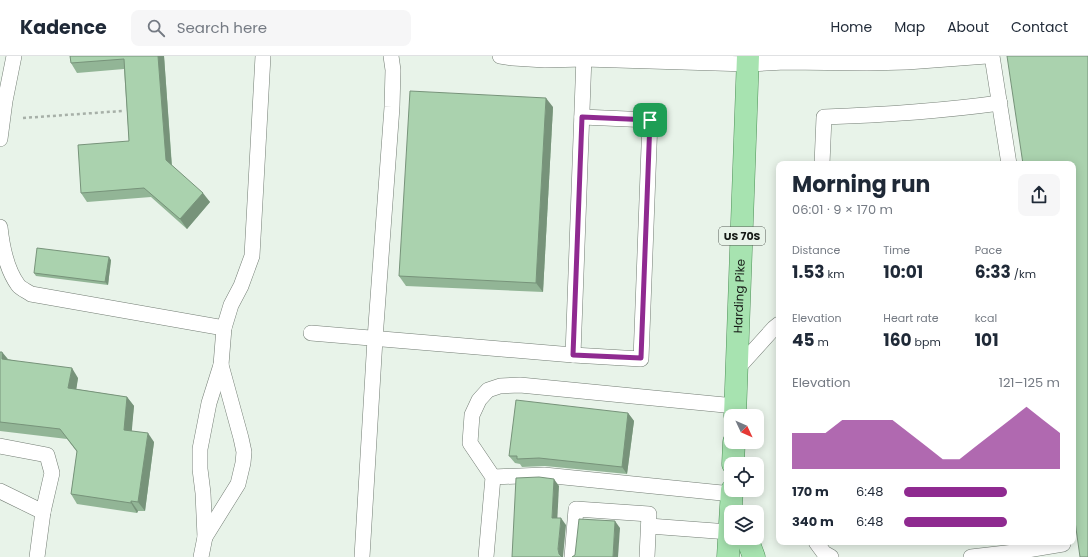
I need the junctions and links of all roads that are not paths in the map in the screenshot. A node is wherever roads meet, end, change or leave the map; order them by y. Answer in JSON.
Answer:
{"nodes":[{"id":1,"x":14,"y":56,"type":"edge"},
{"id":2,"x":263,"y":56,"type":"edge"},
{"id":3,"x":391,"y":56,"type":"edge"},
{"id":4,"x":500,"y":56,"type":"edge"},
{"id":5,"x":987,"y":56,"type":"edge"},
{"id":6,"x":992,"y":56,"type":"edge"},
{"id":7,"x":584,"y":57,"type":"edge"},
{"id":8,"x":748,"y":60,"type":"edge"},
{"id":9,"x":1000,"y":103,"type":"junction"},
{"id":10,"x":582,"y":117,"type":"junction"},
{"id":11,"x":0,"y":139,"type":"edge"},
{"id":12,"x":822,"y":161,"type":"edge"},
{"id":13,"x":1009,"y":161,"type":"edge"},
{"id":14,"x":0,"y":228,"type":"edge"},
{"id":15,"x":776,"y":327,"type":"edge"},
{"id":16,"x":224,"y":328,"type":"junction"},
{"id":17,"x":311,"y":333,"type":"dead end"},
{"id":18,"x":375,"y":339,"type":"junction"},
{"id":19,"x":573,"y":355,"type":"junction"},
{"id":20,"x":221,"y":364,"type":"junction"},
{"id":21,"x":737,"y":369,"type":"junction"},
{"id":22,"x":735,"y":409,"type":"edge"},
{"id":23,"x":724,"y":410,"type":"edge"},
{"id":24,"x":0,"y":446,"type":"edge"},
{"id":25,"x":493,"y":477,"type":"junction"},
{"id":26,"x":0,"y":491,"type":"edge"},
{"id":27,"x":734,"y":498,"type":"edge"},
{"id":28,"x":44,"y":512,"type":"junction"},
{"id":29,"x":649,"y":526,"type":"junction"},
{"id":30,"x":724,"y":534,"type":"edge"},
{"id":31,"x":205,"y":537,"type":"junction"},
{"id":32,"x":733,"y":545,"type":"edge"},
{"id":33,"x":745,"y":545,"type":"edge"},
{"id":34,"x":818,"y":545,"type":"edge"},
{"id":35,"x":1064,"y":548,"type":"edge"},
{"id":36,"x":37,"y":557,"type":"edge"},
{"id":37,"x":201,"y":557,"type":"edge"},
{"id":38,"x":362,"y":557,"type":"edge"},
{"id":39,"x":486,"y":557,"type":"edge"},
{"id":40,"x":572,"y":557,"type":"edge"},
{"id":41,"x":647,"y":557,"type":"edge"},
{"id":42,"x":728,"y":557,"type":"edge"},
{"id":43,"x":754,"y":557,"type":"edge"},
{"id":44,"x":831,"y":557,"type":"edge"},
{"id":45,"x":971,"y":557,"type":"edge"}],
"edges":[{"from":1,"to":11,"type":"lane"},
{"from":2,"to":16,"type":"lane"},
{"from":3,"to":18,"type":"lane"},
{"from":4,"to":7,"type":"lane"},
{"from":5,"to":8,"type":"lane"},
{"from":6,"to":9,"type":"lane"},
{"from":7,"to":8,"type":"lane"},
{"from":7,"to":10,"type":"lane"},
{"from":8,"to":21,"type":"main road","name":"Harding Pike","number":"US 70S"},
{"from":9,"to":12,"type":"lane"},
{"from":9,"to":13,"type":"lane"},
{"from":10,"to":19,"type":"lane"},
{"from":10,"to":19,"type":"lane"},
{"from":14,"to":16,"type":"lane"},
{"from":15,"to":21,"type":"lane"},
{"from":16,"to":20,"type":"lane"},
{"from":17,"to":18,"type":"lane"},
{"from":18,"to":19,"type":"lane"},
{"from":18,"to":38,"type":"lane"},
{"from":20,"to":31,"type":"lane"},
{"from":20,"to":31,"type":"lane"},
{"from":21,"to":22,"type":"main road","name":"Harding Pike","number":"US 70S"},
{"from":23,"to":25,"type":"lane"},
{"from":24,"to":28,"type":"lane"},
{"from":25,"to":27,"type":"lane"},
{"from":25,"to":39,"type":"lane"},
{"from":26,"to":28,"type":"lane"},
{"from":28,"to":36,"type":"lane"},
{"from":29,"to":30,"type":"lane"},
{"from":29,"to":40,"type":"lane"},
{"from":29,"to":41,"type":"lane"},
{"from":31,"to":37,"type":"lane"},
{"from":32,"to":42,"type":"main road"},
{"from":33,"to":43,"type":"main road"},
{"from":34,"to":44,"type":"lane"},
{"from":35,"to":45,"type":"lane"}]}
